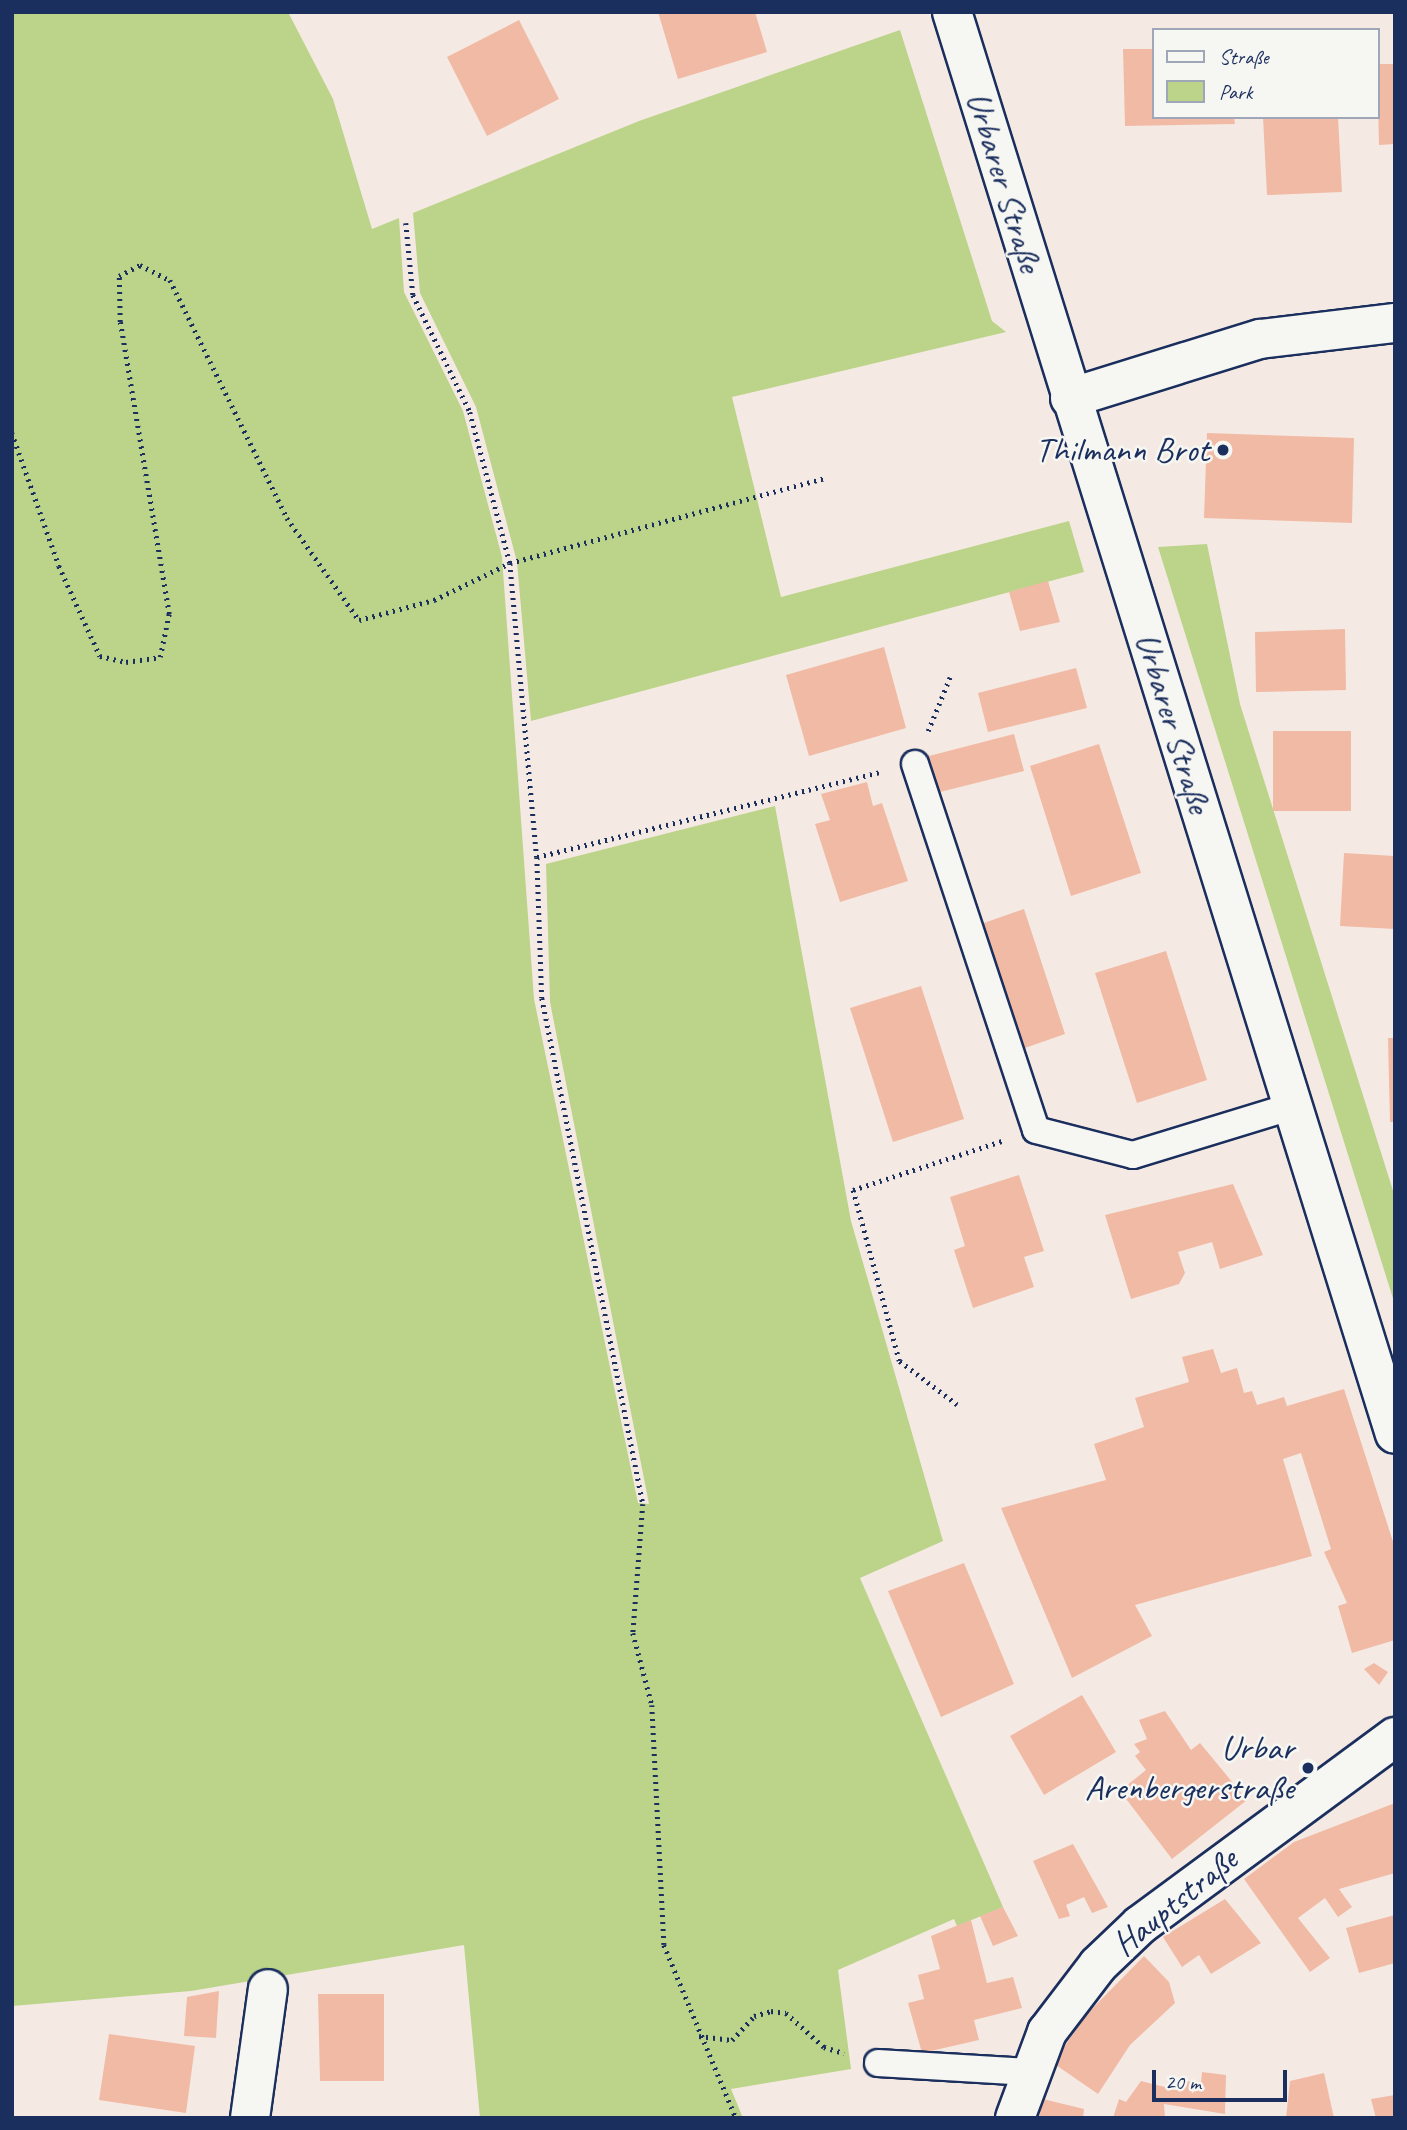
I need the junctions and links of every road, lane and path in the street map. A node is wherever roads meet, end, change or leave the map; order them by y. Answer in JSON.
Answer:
{"nodes":[{"id":1,"x":952,"y":12,"type":"edge"},
{"id":2,"x":406,"y":223,"type":"dead end"},
{"id":3,"x":1395,"y":323,"type":"edge"},
{"id":4,"x":1070,"y":398,"type":"junction"},
{"id":5,"x":12,"y":433,"type":"edge"},
{"id":6,"x":824,"y":478,"type":"dead end"},
{"id":7,"x":510,"y":563,"type":"junction"},
{"id":8,"x":950,"y":677,"type":"dead end"},
{"id":9,"x":915,"y":764,"type":"junction"},
{"id":10,"x":537,"y":858,"type":"junction"},
{"id":11,"x":1290,"y":1107,"type":"junction"},
{"id":12,"x":1036,"y":1130,"type":"junction"},
{"id":13,"x":957,"y":1405,"type":"dead end"},
{"id":14,"x":1395,"y":1434,"type":"edge"},
{"id":15,"x":1395,"y":1737,"type":"edge"},
{"id":16,"x":268,"y":1989,"type":"dead end"},
{"id":17,"x":699,"y":2036,"type":"junction"},
{"id":18,"x":878,"y":2063,"type":"joint"},
{"id":19,"x":1029,"y":2072,"type":"junction"},
{"id":20,"x":250,"y":2118,"type":"edge"},
{"id":21,"x":736,"y":2118,"type":"edge"},
{"id":22,"x":1015,"y":2118,"type":"edge"}],
"edges":[{"from":1,"to":4,"type":"street","name":"Urbarer Straße"},
{"from":2,"to":7,"type":"path"},
{"from":3,"to":4,"type":"street"},
{"from":4,"to":11,"type":"street","name":"Urbarer Straße"},
{"from":5,"to":7,"type":"path"},
{"from":6,"to":7,"type":"path"},
{"from":7,"to":10,"type":"path"},
{"from":8,"to":9,"type":"path"},
{"from":9,"to":10,"type":"path"},
{"from":9,"to":12,"type":"lane"},
{"from":10,"to":17,"type":"path"},
{"from":11,"to":12,"type":"lane"},
{"from":11,"to":14,"type":"street","name":"Urbarer Straße"},
{"from":12,"to":13,"type":"path"},
{"from":15,"to":19,"type":"street","name":"Hauptstraße"},
{"from":16,"to":20,"type":"street"},
{"from":17,"to":18,"type":"path"},
{"from":17,"to":21,"type":"path"},
{"from":18,"to":19,"type":"lane"},
{"from":19,"to":22,"type":"street","name":"Hauptstraße"}]}
